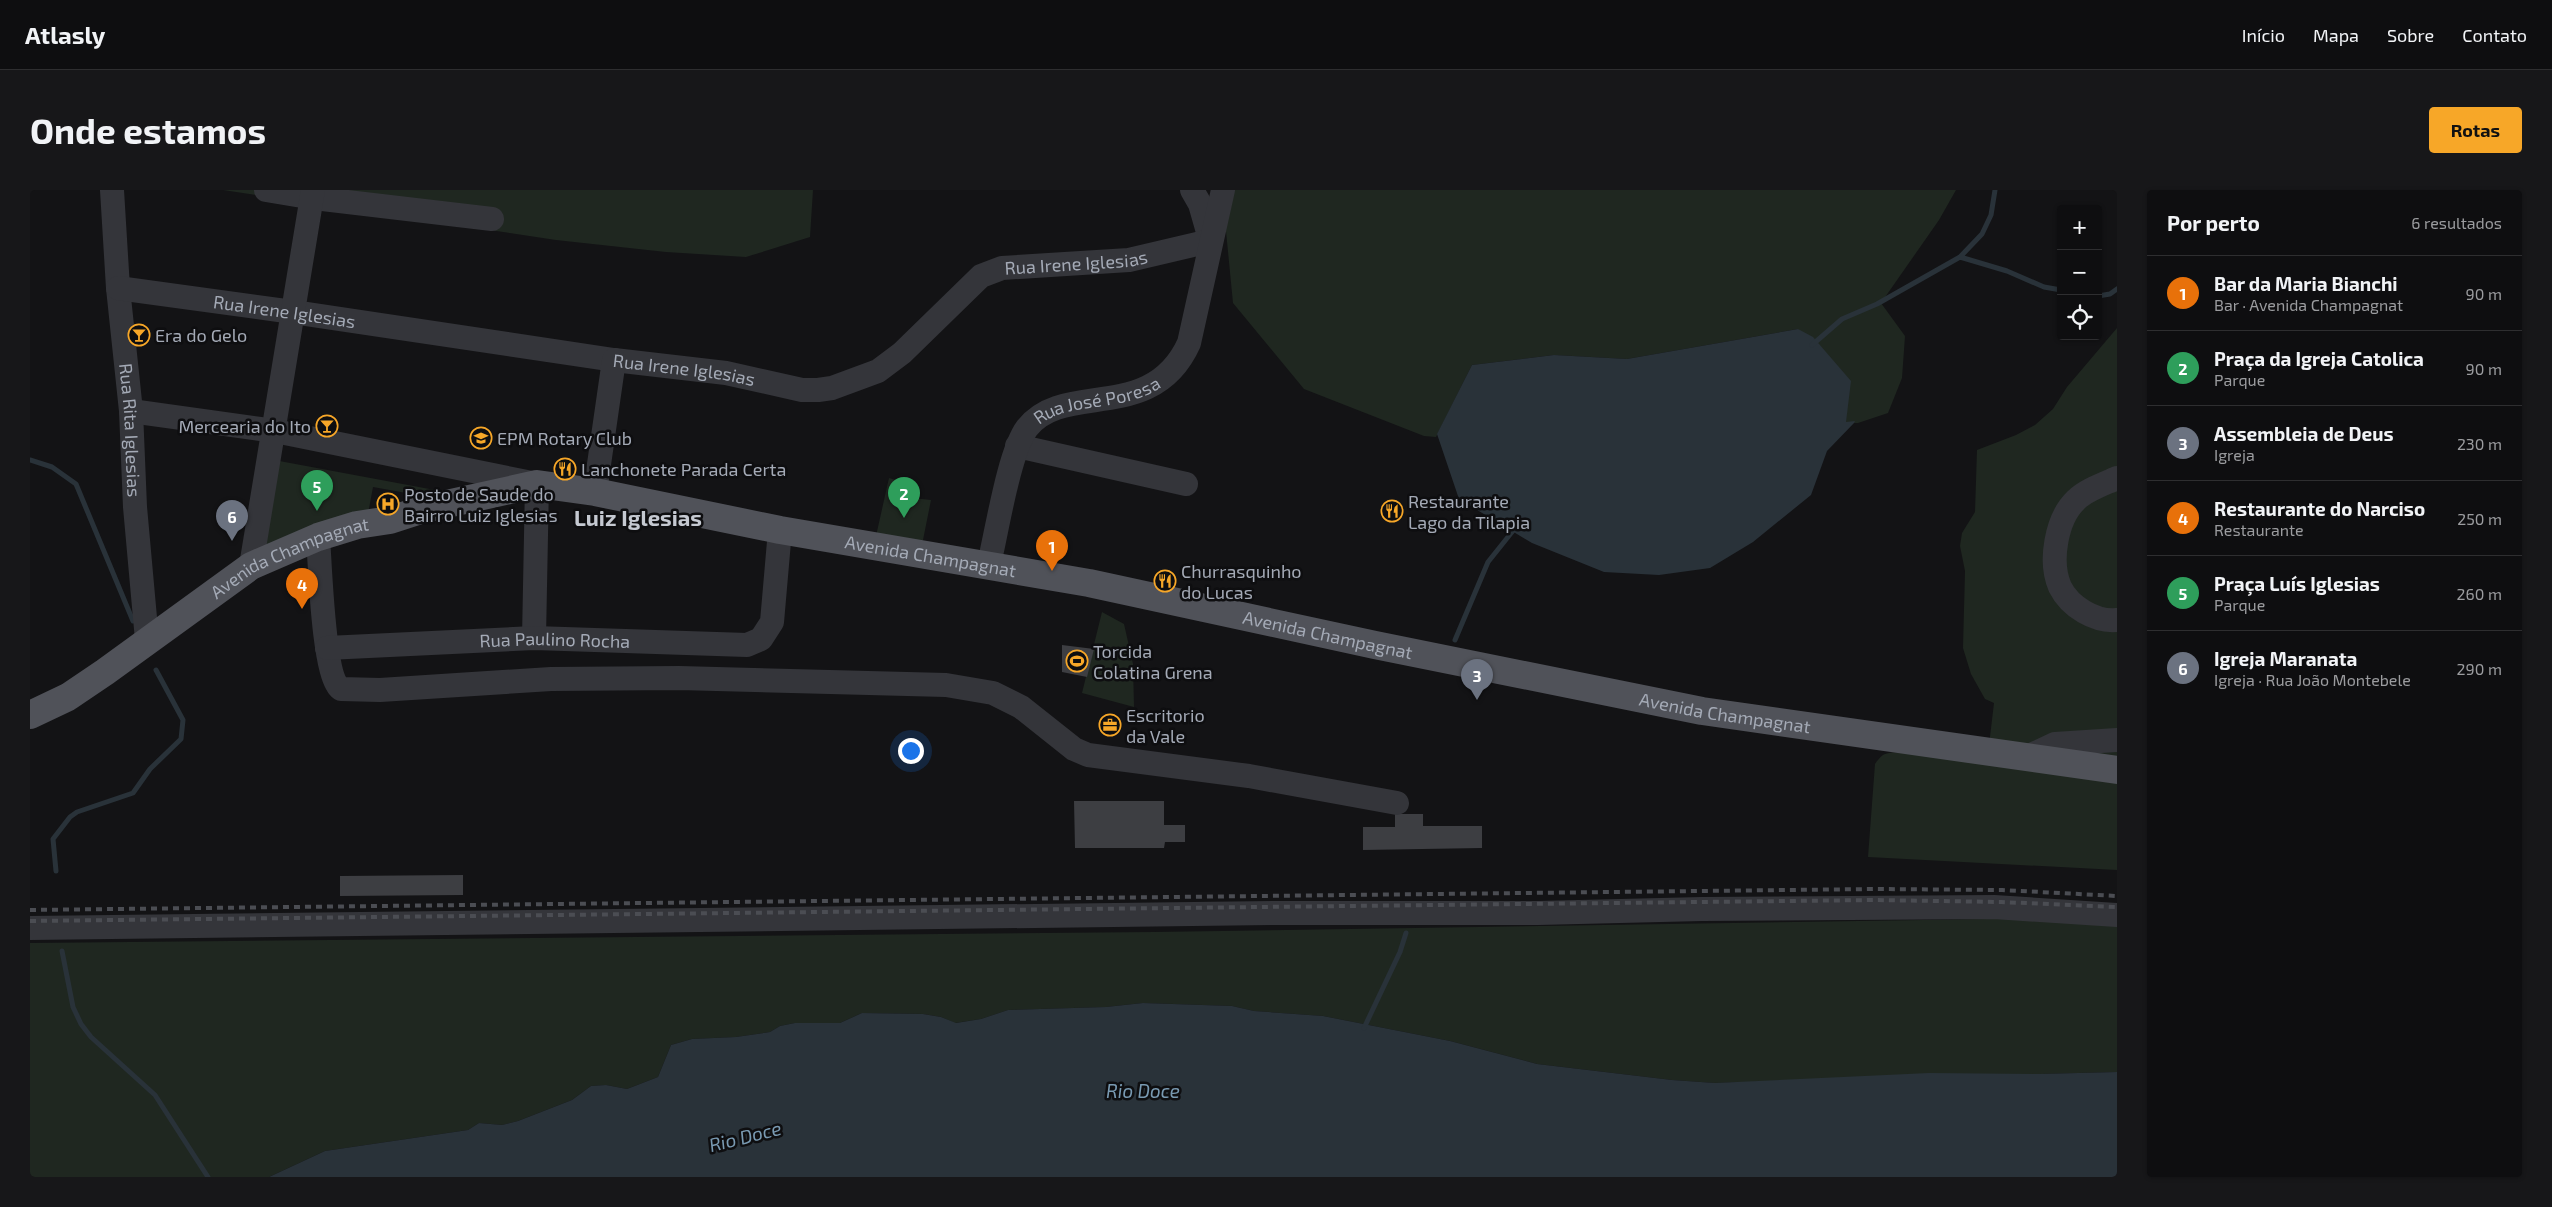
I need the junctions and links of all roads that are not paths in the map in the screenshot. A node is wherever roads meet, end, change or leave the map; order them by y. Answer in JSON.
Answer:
{"nodes":[{"id":1,"x":112,"y":190,"type":"edge"},
{"id":2,"x":266,"y":190,"type":"edge"},
{"id":3,"x":1192,"y":190,"type":"edge"},
{"id":4,"x":1223,"y":190,"type":"edge"},
{"id":5,"x":313,"y":194,"type":"edge"},
{"id":6,"x":492,"y":218,"type":"dead end"},
{"id":7,"x":1210,"y":241,"type":"junction"},
{"id":8,"x":118,"y":288,"type":"junction"},
{"id":9,"x":292,"y":312,"type":"junction"},
{"id":10,"x":614,"y":360,"type":"junction"},
{"id":11,"x":131,"y":411,"type":"junction"},
{"id":12,"x":274,"y":431,"type":"junction"},
{"id":13,"x":1017,"y":446,"type":"junction"},
{"id":14,"x":2117,"y":478,"type":"edge"},
{"id":15,"x":538,"y":484,"type":"junction"},
{"id":16,"x":1186,"y":484,"type":"dead end"},
{"id":17,"x":595,"y":492,"type":"junction"},
{"id":18,"x":780,"y":530,"type":"junction"},
{"id":19,"x":318,"y":537,"type":"junction"},
{"id":20,"x":989,"y":564,"type":"junction"},
{"id":21,"x":251,"y":566,"type":"junction"},
{"id":22,"x":2117,"y":620,"type":"edge"},
{"id":23,"x":534,"y":638,"type":"junction"},
{"id":24,"x":147,"y":640,"type":"junction"},
{"id":25,"x":327,"y":648,"type":"junction"},
{"id":26,"x":30,"y":715,"type":"edge"},
{"id":27,"x":2117,"y":740,"type":"edge"},
{"id":28,"x":2029,"y":756,"type":"junction"},
{"id":29,"x":2117,"y":770,"type":"edge"},
{"id":30,"x":1397,"y":803,"type":"dead end"},
{"id":31,"x":2117,"y":915,"type":"edge"},
{"id":32,"x":30,"y":928,"type":"edge"}],
"edges":[{"from":1,"to":8,"type":"street","name":"Rua Rita Iglesias"},
{"from":2,"to":5,"type":"street"},
{"from":3,"to":7,"type":"street"},
{"from":4,"to":7,"type":"street","name":"Rua José Poresa"},
{"from":5,"to":6,"type":"street"},
{"from":5,"to":9,"type":"street"},
{"from":7,"to":10,"type":"street","name":"Rua Irene Iglesias"},
{"from":7,"to":13,"type":"street","name":"Rua José Poresa"},
{"from":8,"to":9,"type":"street","name":"Rua Irene Iglesias"},
{"from":8,"to":11,"type":"street","name":"Rua Rita Iglesias"},
{"from":9,"to":10,"type":"street","name":"Rua Irene Iglesias"},
{"from":9,"to":12,"type":"street"},
{"from":10,"to":17,"type":"street"},
{"from":11,"to":12,"type":"street"},
{"from":11,"to":24,"type":"street","name":"Rua Rita Iglesias"},
{"from":12,"to":15,"type":"street"},
{"from":12,"to":21,"type":"street"},
{"from":13,"to":16,"type":"street"},
{"from":13,"to":20,"type":"street","name":"Rua José Poresa"},
{"from":14,"to":22,"type":"street"},
{"from":15,"to":17,"type":"main road","name":"Avenida Champagnat"},
{"from":15,"to":19,"type":"main road","name":"Avenida Champagnat"},
{"from":15,"to":23,"type":"street"},
{"from":17,"to":18,"type":"main road","name":"Avenida Champagnat"},
{"from":18,"to":20,"type":"main road","name":"Avenida Champagnat"},
{"from":18,"to":23,"type":"street","name":"Rua Paulino Rocha"},
{"from":19,"to":21,"type":"main road","name":"Avenida Champagnat"},
{"from":19,"to":25,"type":"street"},
{"from":20,"to":28,"type":"main road","name":"Avenida Champagnat"},
{"from":21,"to":24,"type":"main road","name":"Avenida Champagnat"},
{"from":23,"to":25,"type":"street","name":"Rua Paulino Rocha"},
{"from":24,"to":26,"type":"main road","name":"Avenida Champagnat"},
{"from":25,"to":30,"type":"street"},
{"from":27,"to":28,"type":"street"},
{"from":28,"to":29,"type":"main road","name":"Avenida Champagnat"},
{"from":31,"to":32,"type":"street"}]}
